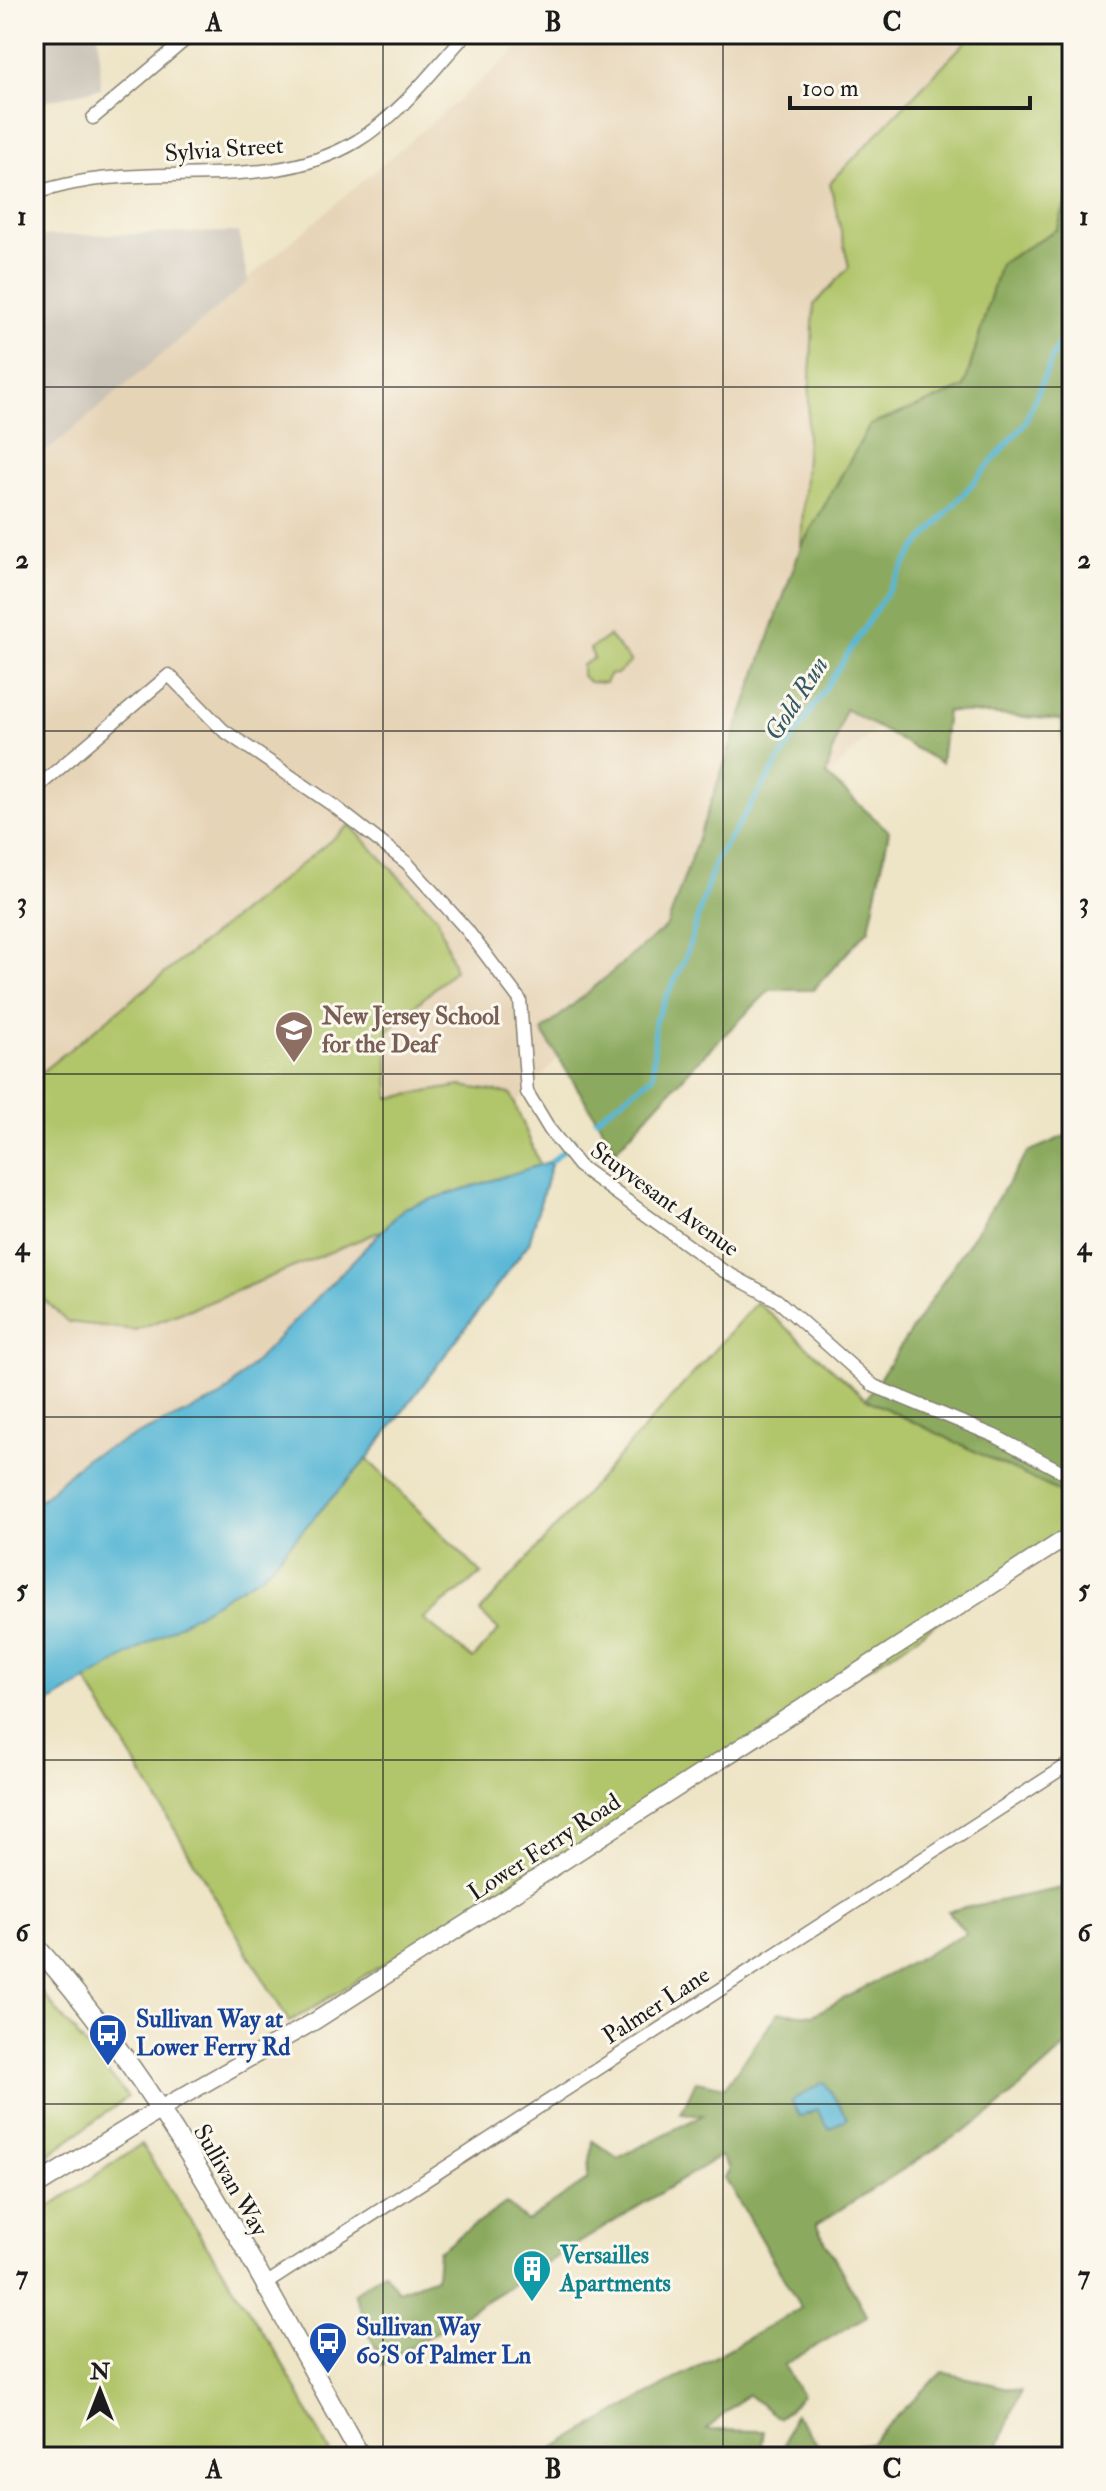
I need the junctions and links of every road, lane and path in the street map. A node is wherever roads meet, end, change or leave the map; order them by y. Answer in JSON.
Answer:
{"nodes":[{"id":1,"x":192,"y":34,"type":"edge"},
{"id":2,"x":460,"y":36,"type":"edge"},
{"id":3,"x":93,"y":118,"type":"dead end"},
{"id":4,"x":34,"y":193,"type":"edge"},
{"id":5,"x":34,"y":790,"type":"edge"},
{"id":6,"x":1072,"y":1477,"type":"edge"},
{"id":7,"x":1072,"y":1534,"type":"edge"},
{"id":8,"x":1072,"y":1762,"type":"edge"},
{"id":9,"x":34,"y":1944,"type":"edge"},
{"id":10,"x":160,"y":2109,"type":"junction"},
{"id":11,"x":34,"y":2187,"type":"edge"},
{"id":12,"x":264,"y":2285,"type":"junction"},
{"id":13,"x":361,"y":2457,"type":"edge"}],
"edges":[{"from":1,"to":3,"type":"street"},
{"from":2,"to":4,"type":"street","name":"Sylvia Street"},
{"from":5,"to":6,"type":"street","name":"Stuyvesant Avenue"},
{"from":7,"to":10,"type":"street","name":"Lower Ferry Road"},
{"from":8,"to":12,"type":"street","name":"Palmer Lane"},
{"from":9,"to":10,"type":"main road","name":"Sullivan Way"},
{"from":10,"to":11,"type":"main road","name":"Lower Ferry Road"},
{"from":10,"to":12,"type":"main road","name":"Sullivan Way"},
{"from":12,"to":13,"type":"main road","name":"Sullivan Way"}]}
